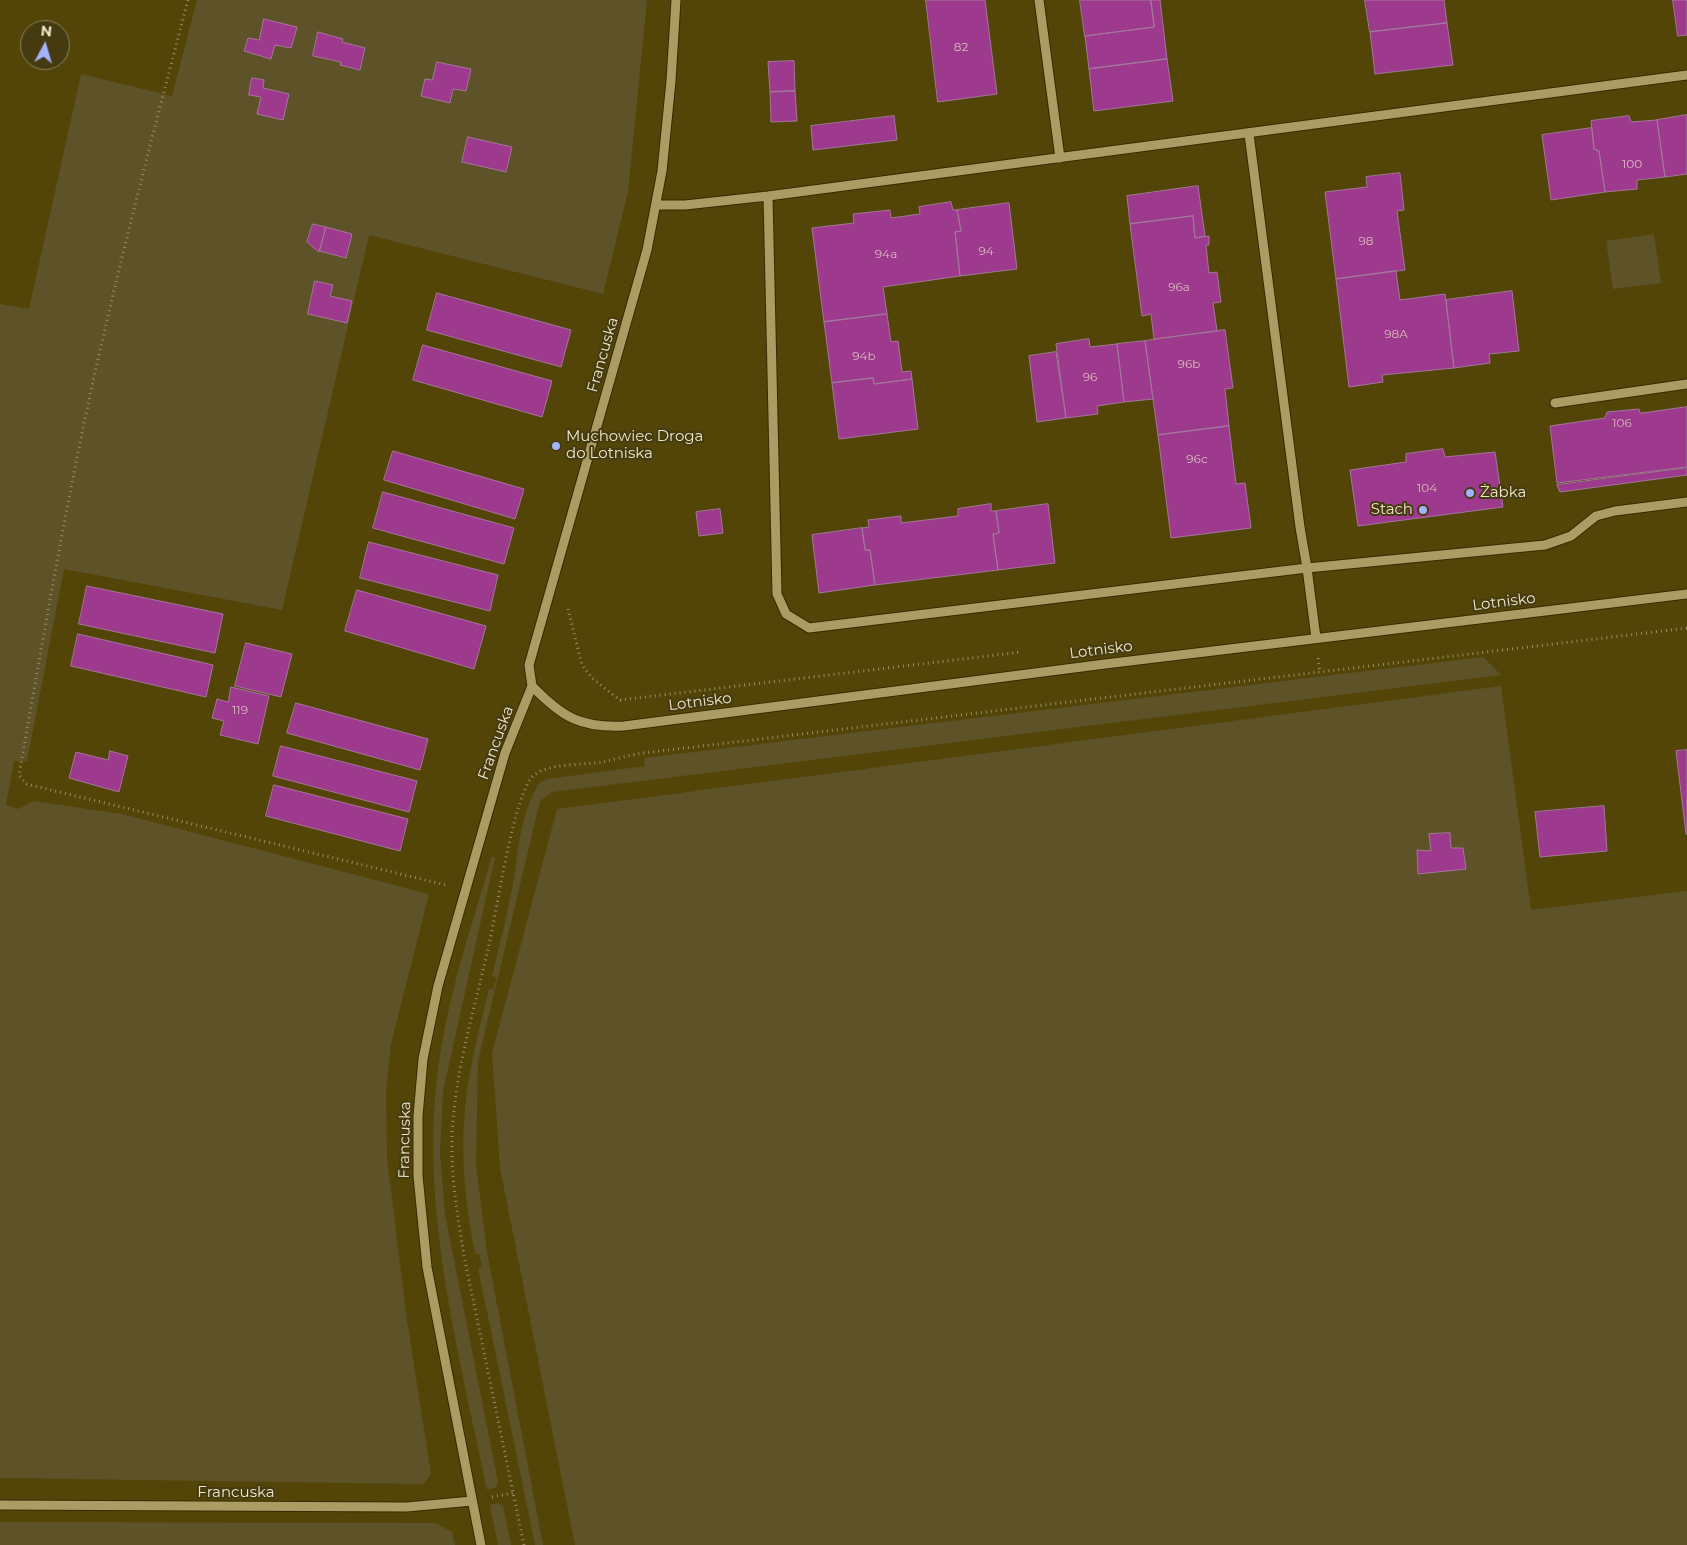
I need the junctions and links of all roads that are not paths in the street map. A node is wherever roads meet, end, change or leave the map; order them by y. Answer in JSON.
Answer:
{"nodes":[{"id":1,"x":676,"y":0,"type":"edge"},
{"id":2,"x":1040,"y":0,"type":"edge"},
{"id":3,"x":1687,"y":75,"type":"edge"},
{"id":4,"x":1249,"y":134,"type":"junction"},
{"id":5,"x":1060,"y":158,"type":"junction"},
{"id":6,"x":768,"y":196,"type":"junction"},
{"id":7,"x":656,"y":205,"type":"junction"},
{"id":8,"x":1687,"y":384,"type":"edge"},
{"id":9,"x":1555,"y":403,"type":"dead end"},
{"id":10,"x":1687,"y":502,"type":"edge"},
{"id":11,"x":1307,"y":568,"type":"junction"},
{"id":12,"x":1687,"y":594,"type":"edge"},
{"id":13,"x":1316,"y":638,"type":"junction"},
{"id":14,"x":532,"y":686,"type":"junction"},
{"id":15,"x":472,"y":1501,"type":"junction"},
{"id":16,"x":0,"y":1505,"type":"edge"},
{"id":17,"x":481,"y":1545,"type":"edge"}],
"edges":[{"from":1,"to":7,"type":"street","name":"Francuska"},
{"from":2,"to":5,"type":"street"},
{"from":3,"to":4,"type":"street"},
{"from":4,"to":5,"type":"street"},
{"from":4,"to":11,"type":"street"},
{"from":5,"to":6,"type":"street"},
{"from":6,"to":7,"type":"street"},
{"from":6,"to":11,"type":"street"},
{"from":7,"to":14,"type":"street","name":"Francuska"},
{"from":8,"to":9,"type":"street"},
{"from":10,"to":11,"type":"street"},
{"from":11,"to":13,"type":"street"},
{"from":12,"to":13,"type":"street","name":"Lotnisko"},
{"from":13,"to":14,"type":"street","name":"Lotnisko"},
{"from":14,"to":15,"type":"street","name":"Francuska"},
{"from":15,"to":16,"type":"street","name":"Francuska"},
{"from":15,"to":17,"type":"street","name":"Francuska"}]}
